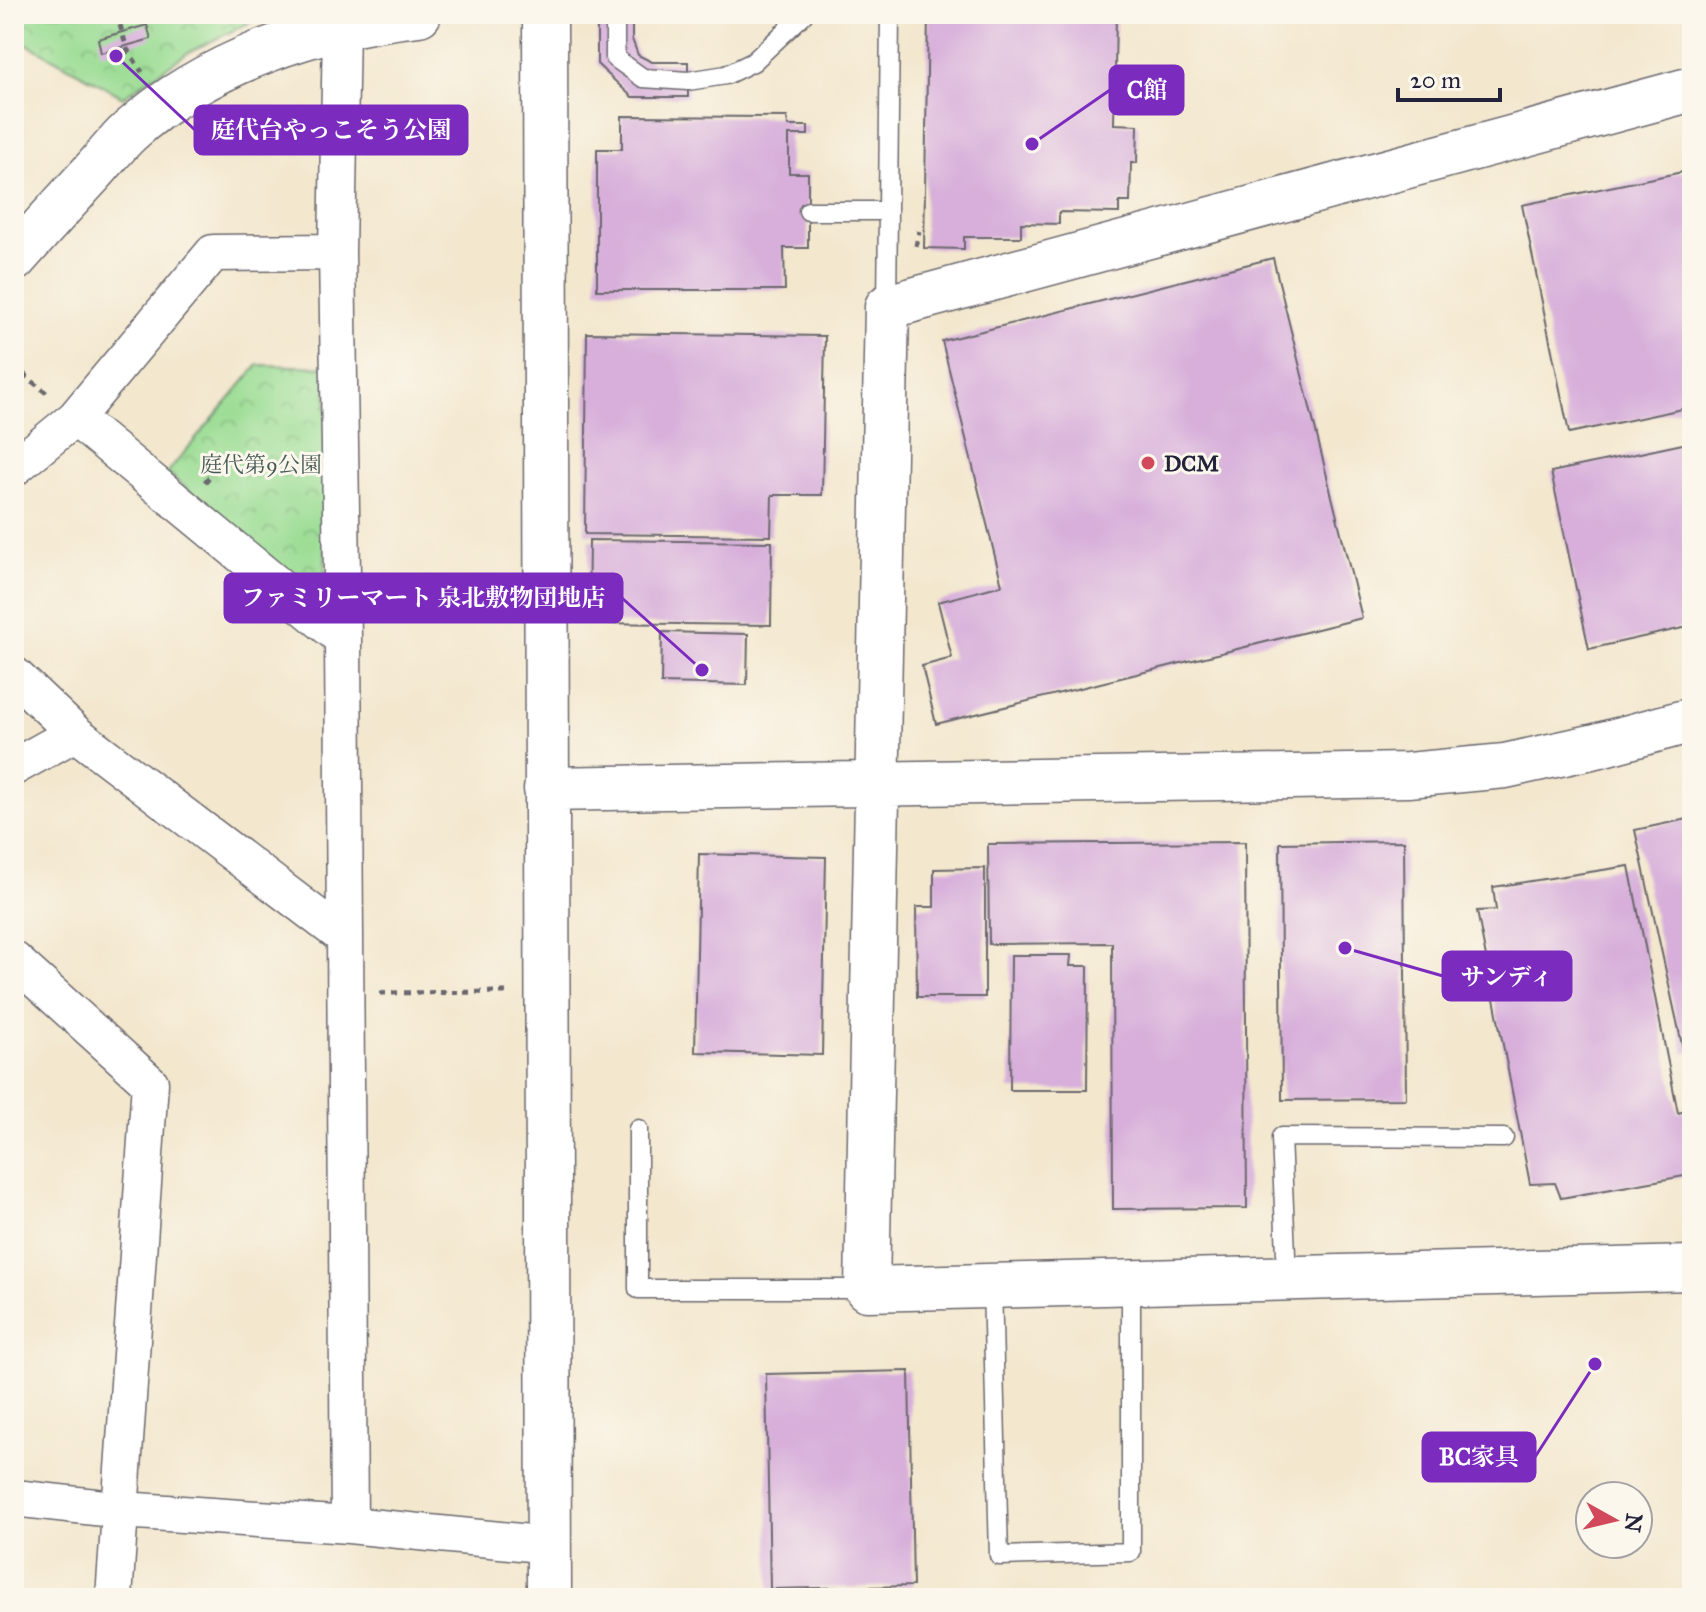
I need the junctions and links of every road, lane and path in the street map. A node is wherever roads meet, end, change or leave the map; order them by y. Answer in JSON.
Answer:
{"nodes":[{"id":1,"x":419,"y":14,"type":"edge"},
{"id":2,"x":545,"y":14,"type":"edge"},
{"id":3,"x":615,"y":14,"type":"edge"},
{"id":4,"x":804,"y":14,"type":"edge"},
{"id":5,"x":890,"y":14,"type":"edge"},
{"id":6,"x":120,"y":25,"type":"dead end"},
{"id":7,"x":341,"y":26,"type":"junction"},
{"id":8,"x":147,"y":79,"type":"dead end"},
{"id":9,"x":1692,"y":89,"type":"edge"},
{"id":10,"x":808,"y":211,"type":"dead end"},
{"id":11,"x":888,"y":211,"type":"junction"},
{"id":12,"x":919,"y":231,"type":"dead end"},
{"id":13,"x":916,"y":247,"type":"dead end"},
{"id":14,"x":337,"y":252,"type":"junction"},
{"id":15,"x":14,"y":259,"type":"edge"},
{"id":16,"x":887,"y":307,"type":"junction"},
{"id":17,"x":14,"y":366,"type":"edge"},
{"id":18,"x":75,"y":418,"type":"junction"},
{"id":19,"x":14,"y":468,"type":"edge"},
{"id":20,"x":343,"y":639,"type":"junction"},
{"id":21,"x":14,"y":675,"type":"edge"},
{"id":22,"x":1692,"y":720,"type":"edge"},
{"id":23,"x":75,"y":733,"type":"junction"},
{"id":24,"x":14,"y":767,"type":"edge"},
{"id":25,"x":879,"y":782,"type":"junction"},
{"id":26,"x":546,"y":789,"type":"junction"},
{"id":27,"x":344,"y":937,"type":"junction"},
{"id":28,"x":14,"y":960,"type":"edge"},
{"id":29,"x":547,"y":991,"type":"junction"},
{"id":30,"x":345,"y":994,"type":"junction"},
{"id":31,"x":638,"y":1129,"type":"dead end"},
{"id":32,"x":1504,"y":1138,"type":"dead end"},
{"id":33,"x":1692,"y":1270,"type":"edge"},
{"id":34,"x":1287,"y":1278,"type":"junction"},
{"id":35,"x":1131,"y":1282,"type":"junction"},
{"id":36,"x":992,"y":1286,"type":"junction"},
{"id":37,"x":867,"y":1289,"type":"junction"},
{"id":38,"x":14,"y":1498,"type":"edge"},
{"id":39,"x":122,"y":1510,"type":"junction"},
{"id":40,"x":349,"y":1525,"type":"junction"},
{"id":41,"x":550,"y":1545,"type":"junction"},
{"id":42,"x":114,"y":1598,"type":"edge"},
{"id":43,"x":549,"y":1598,"type":"edge"}],
"edges":[{"from":1,"to":7,"type":"street"},
{"from":2,"to":26,"type":"street"},
{"from":3,"to":4,"type":"lane"},
{"from":5,"to":11,"type":"lane"},
{"from":6,"to":8,"type":"path"},
{"from":7,"to":14,"type":"street"},
{"from":7,"to":15,"type":"street"},
{"from":9,"to":16,"type":"street"},
{"from":10,"to":11,"type":"lane"},
{"from":11,"to":16,"type":"lane"},
{"from":12,"to":13,"type":"path"},
{"from":14,"to":18,"type":"street"},
{"from":14,"to":20,"type":"street"},
{"from":16,"to":25,"type":"street"},
{"from":17,"to":18,"type":"path"},
{"from":18,"to":19,"type":"street"},
{"from":18,"to":20,"type":"street"},
{"from":20,"to":27,"type":"street"},
{"from":21,"to":23,"type":"street"},
{"from":22,"to":25,"type":"street"},
{"from":23,"to":24,"type":"street"},
{"from":23,"to":27,"type":"street"},
{"from":25,"to":26,"type":"street"},
{"from":25,"to":37,"type":"street"},
{"from":26,"to":29,"type":"street"},
{"from":27,"to":30,"type":"street"},
{"from":28,"to":39,"type":"street"},
{"from":29,"to":30,"type":"path"},
{"from":29,"to":41,"type":"street"},
{"from":30,"to":40,"type":"street"},
{"from":31,"to":37,"type":"lane"},
{"from":32,"to":34,"type":"lane"},
{"from":33,"to":34,"type":"street"},
{"from":34,"to":35,"type":"street"},
{"from":35,"to":36,"type":"street"},
{"from":35,"to":36,"type":"lane"},
{"from":36,"to":37,"type":"street"},
{"from":38,"to":39,"type":"street"},
{"from":39,"to":40,"type":"street"},
{"from":39,"to":42,"type":"street"},
{"from":40,"to":41,"type":"street"},
{"from":41,"to":43,"type":"street"}]}
